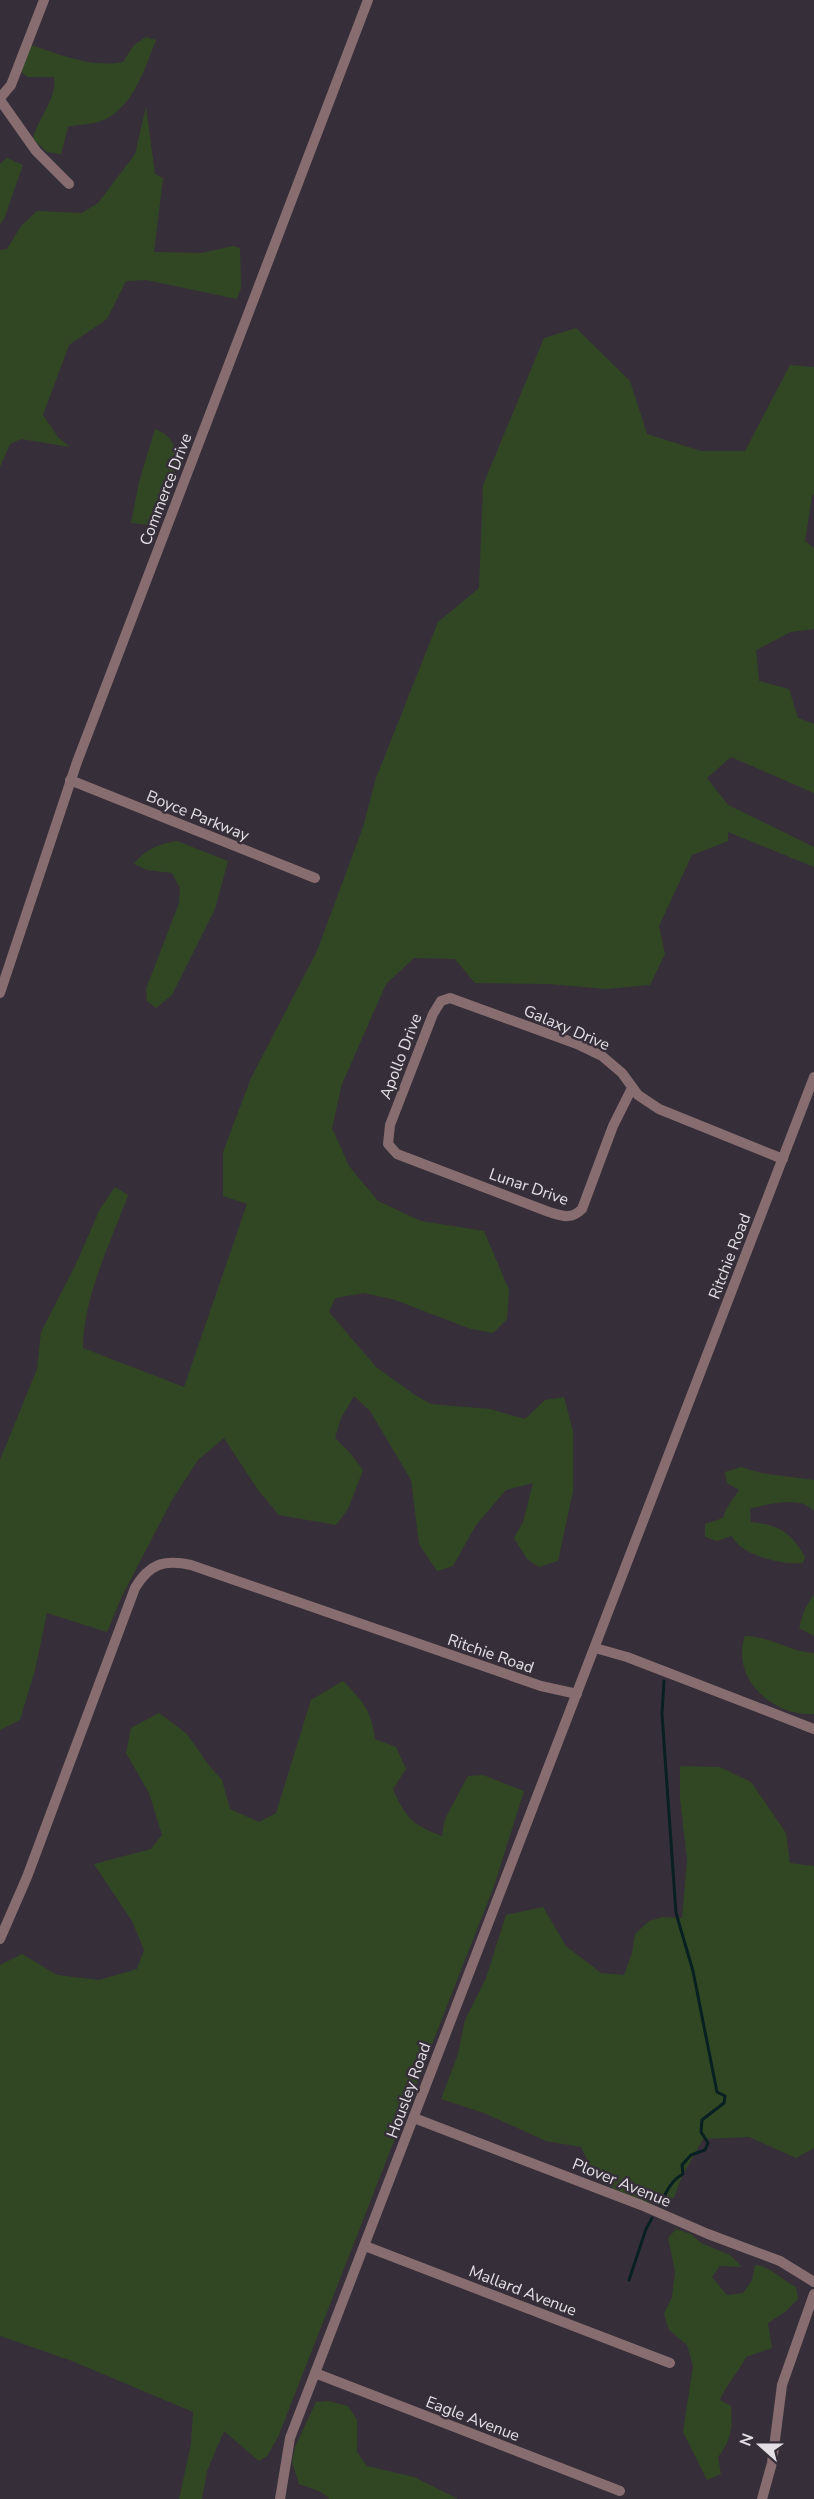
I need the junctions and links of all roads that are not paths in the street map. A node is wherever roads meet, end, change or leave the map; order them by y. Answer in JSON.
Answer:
{"nodes":[{"id":1,"x":44,"y":0,"type":"edge"},
{"id":2,"x":368,"y":0,"type":"edge"},
{"id":3,"x":0,"y":99,"type":"edge"},
{"id":4,"x":69,"y":184,"type":"dead end"},
{"id":5,"x":70,"y":780,"type":"junction"},
{"id":6,"x":315,"y":878,"type":"dead end"},
{"id":7,"x":0,"y":993,"type":"edge"},
{"id":8,"x":458,"y":999,"type":"joint"},
{"id":9,"x":814,"y":1077,"type":"edge"},
{"id":10,"x":632,"y":1088,"type":"junction"},
{"id":11,"x":387,"y":1141,"type":"joint"},
{"id":12,"x":783,"y":1159,"type":"junction"},
{"id":13,"x":595,"y":1648,"type":"junction"},
{"id":14,"x":576,"y":1694,"type":"junction"},
{"id":15,"x":814,"y":1729,"type":"edge"},
{"id":16,"x":0,"y":1939,"type":"edge"},
{"id":17,"x":414,"y":2118,"type":"junction"},
{"id":18,"x":365,"y":2246,"type":"junction"},
{"id":19,"x":814,"y":2282,"type":"edge"},
{"id":20,"x":814,"y":2294,"type":"edge"},
{"id":21,"x":670,"y":2363,"type":"dead end"},
{"id":22,"x":315,"y":2373,"type":"junction"},
{"id":23,"x":621,"y":2491,"type":"dead end"},
{"id":24,"x":280,"y":2499,"type":"edge"},
{"id":25,"x":762,"y":2499,"type":"edge"}],
"edges":[{"from":1,"to":3,"type":"street"},
{"from":2,"to":5,"type":"street","name":"Commerce Drive"},
{"from":3,"to":4,"type":"street"},
{"from":5,"to":6,"type":"street","name":"Boyce Parkway"},
{"from":5,"to":7,"type":"street","name":"Commerce Drive"},
{"from":8,"to":10,"type":"street","name":"Galaxy Drive"},
{"from":8,"to":11,"type":"street","name":"Apollo Drive"},
{"from":9,"to":12,"type":"street","name":"Ritchie Road"},
{"from":10,"to":11,"type":"street","name":"Lunar Drive"},
{"from":10,"to":12,"type":"street","name":"Galaxy Drive"},
{"from":12,"to":13,"type":"street","name":"Ritchie Road"},
{"from":13,"to":14,"type":"street","name":"Ritchie Road"},
{"from":13,"to":15,"type":"street"},
{"from":14,"to":16,"type":"street","name":"Ritchie Road"},
{"from":14,"to":17,"type":"street","name":"Housley Road"},
{"from":17,"to":18,"type":"street","name":"Housley Road"},
{"from":17,"to":19,"type":"street","name":"Plover Avenue"},
{"from":18,"to":21,"type":"street","name":"Mallard Avenue"},
{"from":18,"to":22,"type":"street","name":"Housley Road"},
{"from":20,"to":25,"type":"street"},
{"from":22,"to":23,"type":"street","name":"Eagle Avenue"},
{"from":22,"to":24,"type":"street","name":"Housley Road"}]}
